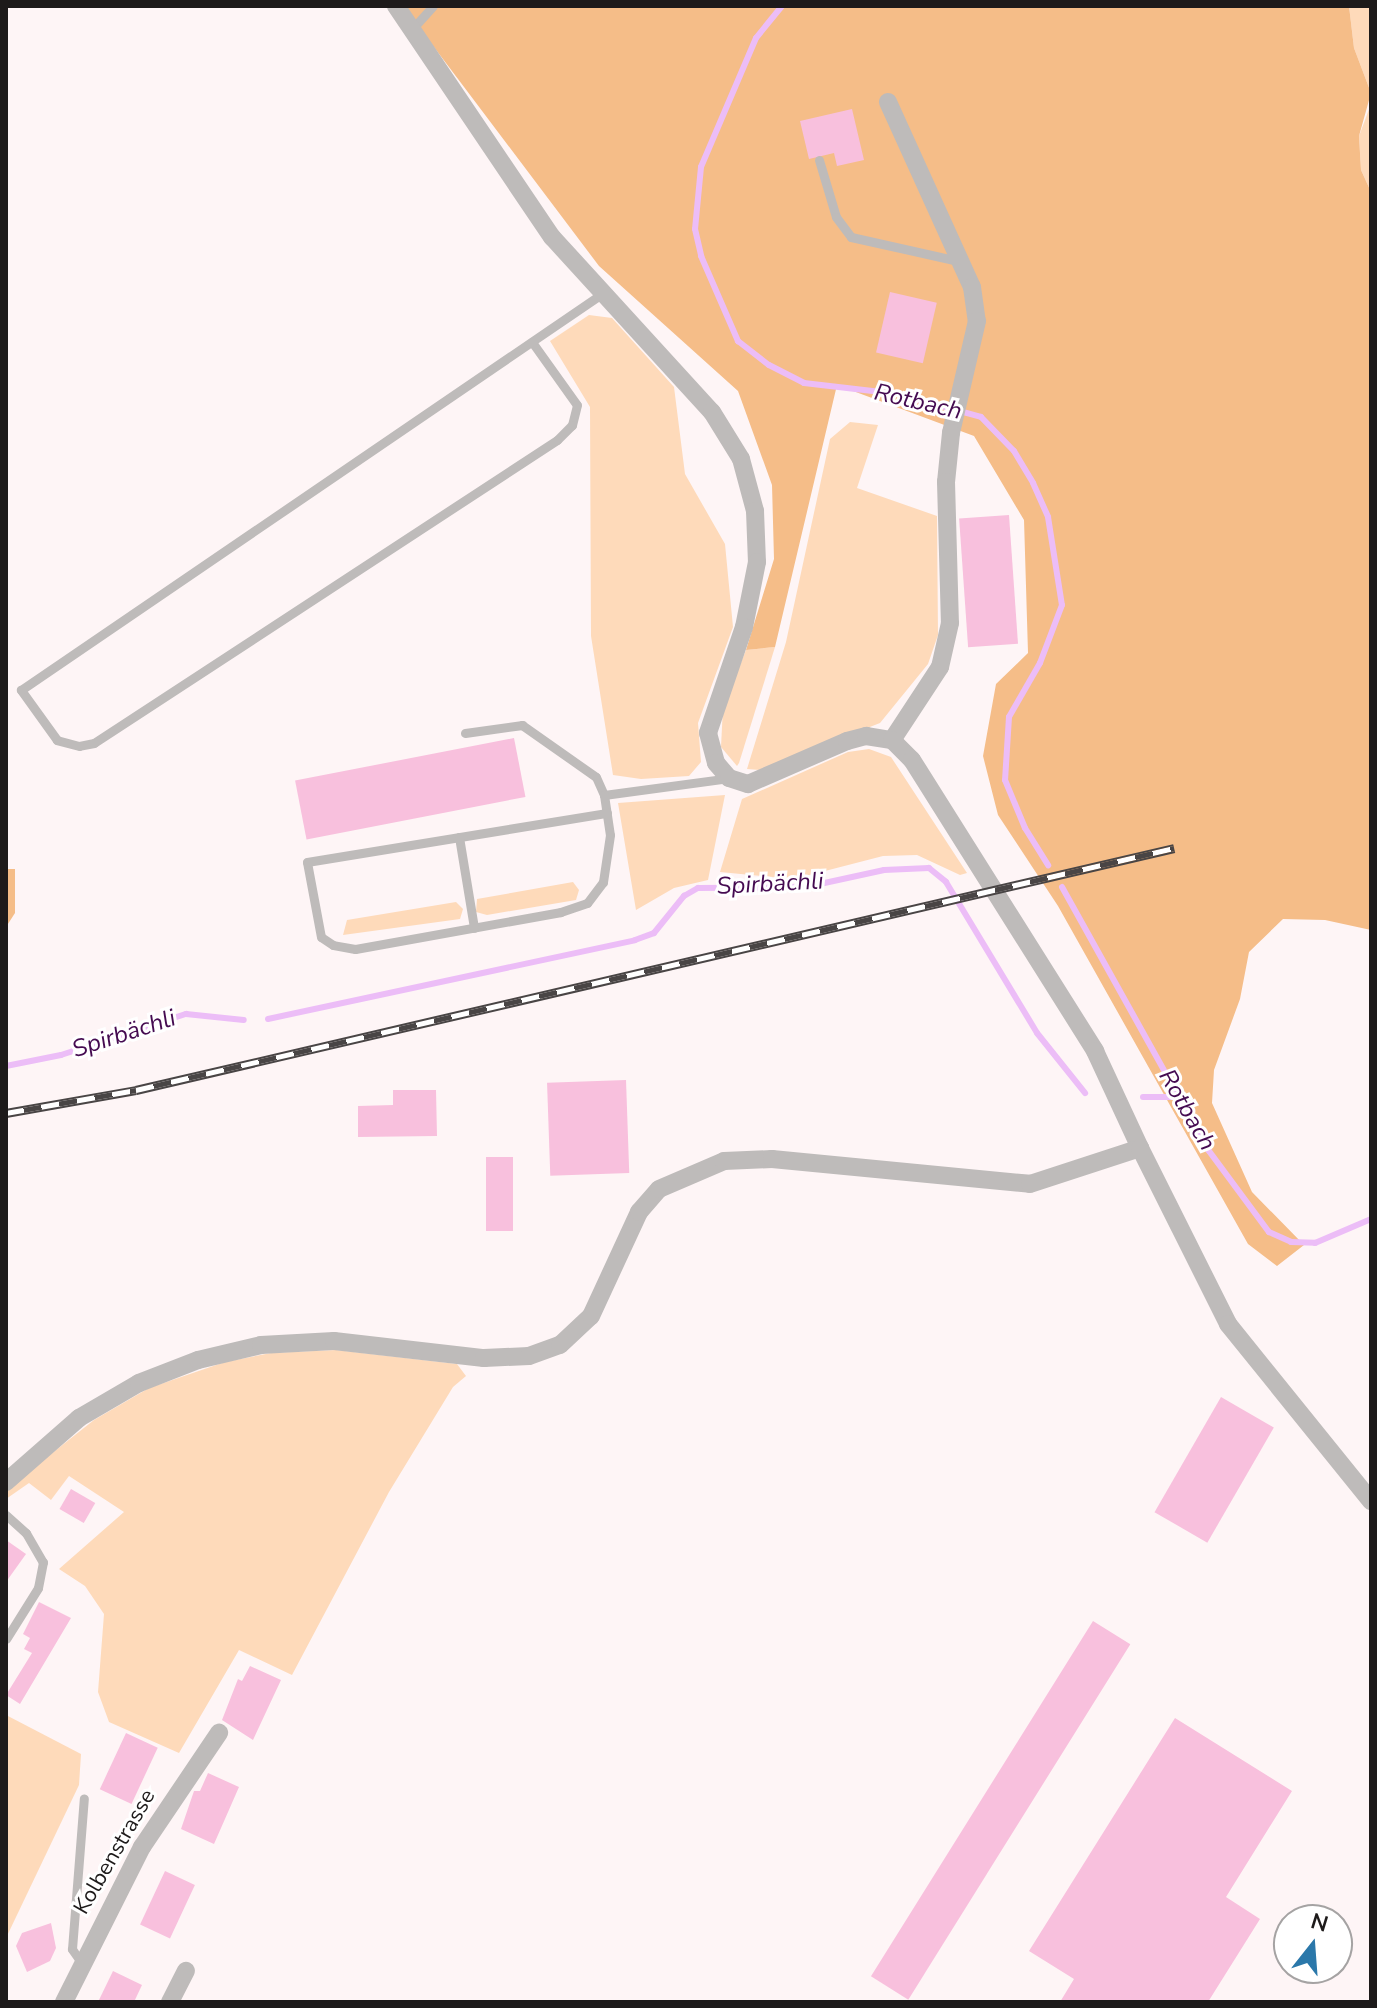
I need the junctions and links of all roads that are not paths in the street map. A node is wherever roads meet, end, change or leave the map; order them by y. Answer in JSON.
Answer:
{"nodes":[{"id":1,"x":396,"y":6,"type":"edge"},
{"id":2,"x":433,"y":6,"type":"edge"},
{"id":3,"x":414,"y":27,"type":"junction"},
{"id":4,"x":888,"y":102,"type":"dead end"},
{"id":5,"x":819,"y":160,"type":"dead end"},
{"id":6,"x":958,"y":261,"type":"junction"},
{"id":7,"x":600,"y":295,"type":"junction"},
{"id":8,"x":532,"y":342,"type":"junction"},
{"id":9,"x":465,"y":733,"type":"dead end"},
{"id":10,"x":892,"y":740,"type":"junction"},
{"id":11,"x":729,"y":778,"type":"junction"},
{"id":12,"x":604,"y":795,"type":"junction"},
{"id":13,"x":607,"y":813,"type":"junction"},
{"id":14,"x":459,"y":837,"type":"junction"},
{"id":15,"x":474,"y":928,"type":"junction"},
{"id":16,"x":1140,"y":1148,"type":"junction"},
{"id":17,"x":6,"y":1482,"type":"edge"},
{"id":18,"x":1371,"y":1501,"type":"edge"},
{"id":19,"x":6,"y":1515,"type":"edge"},
{"id":20,"x":6,"y":1639,"type":"edge"},
{"id":21,"x":219,"y":1733,"type":"dead end"},
{"id":22,"x":84,"y":1798,"type":"dead end"},
{"id":23,"x":81,"y":1962,"type":"junction"},
{"id":24,"x":186,"y":1971,"type":"dead end"},
{"id":25,"x":64,"y":2002,"type":"edge"},
{"id":26,"x":170,"y":2002,"type":"edge"}],
"edges":[{"from":1,"to":3,"type":"street"},
{"from":2,"to":3,"type":"lane"},
{"from":3,"to":7,"type":"street"},
{"from":4,"to":6,"type":"street"},
{"from":5,"to":6,"type":"lane"},
{"from":6,"to":10,"type":"street"},
{"from":7,"to":8,"type":"lane"},
{"from":7,"to":11,"type":"street"},
{"from":8,"to":8,"type":"lane"},
{"from":9,"to":12,"type":"lane"},
{"from":10,"to":11,"type":"street"},
{"from":10,"to":16,"type":"street"},
{"from":11,"to":12,"type":"lane"},
{"from":12,"to":13,"type":"lane"},
{"from":13,"to":14,"type":"lane"},
{"from":13,"to":15,"type":"lane"},
{"from":14,"to":15,"type":"lane"},
{"from":14,"to":15,"type":"lane"},
{"from":16,"to":17,"type":"street"},
{"from":16,"to":18,"type":"street"},
{"from":19,"to":20,"type":"lane"},
{"from":21,"to":23,"type":"street","name":"Kolbenstrasse"},
{"from":22,"to":23,"type":"lane"},
{"from":23,"to":25,"type":"street","name":"Kolbenstrasse"},
{"from":24,"to":26,"type":"street"}]}
